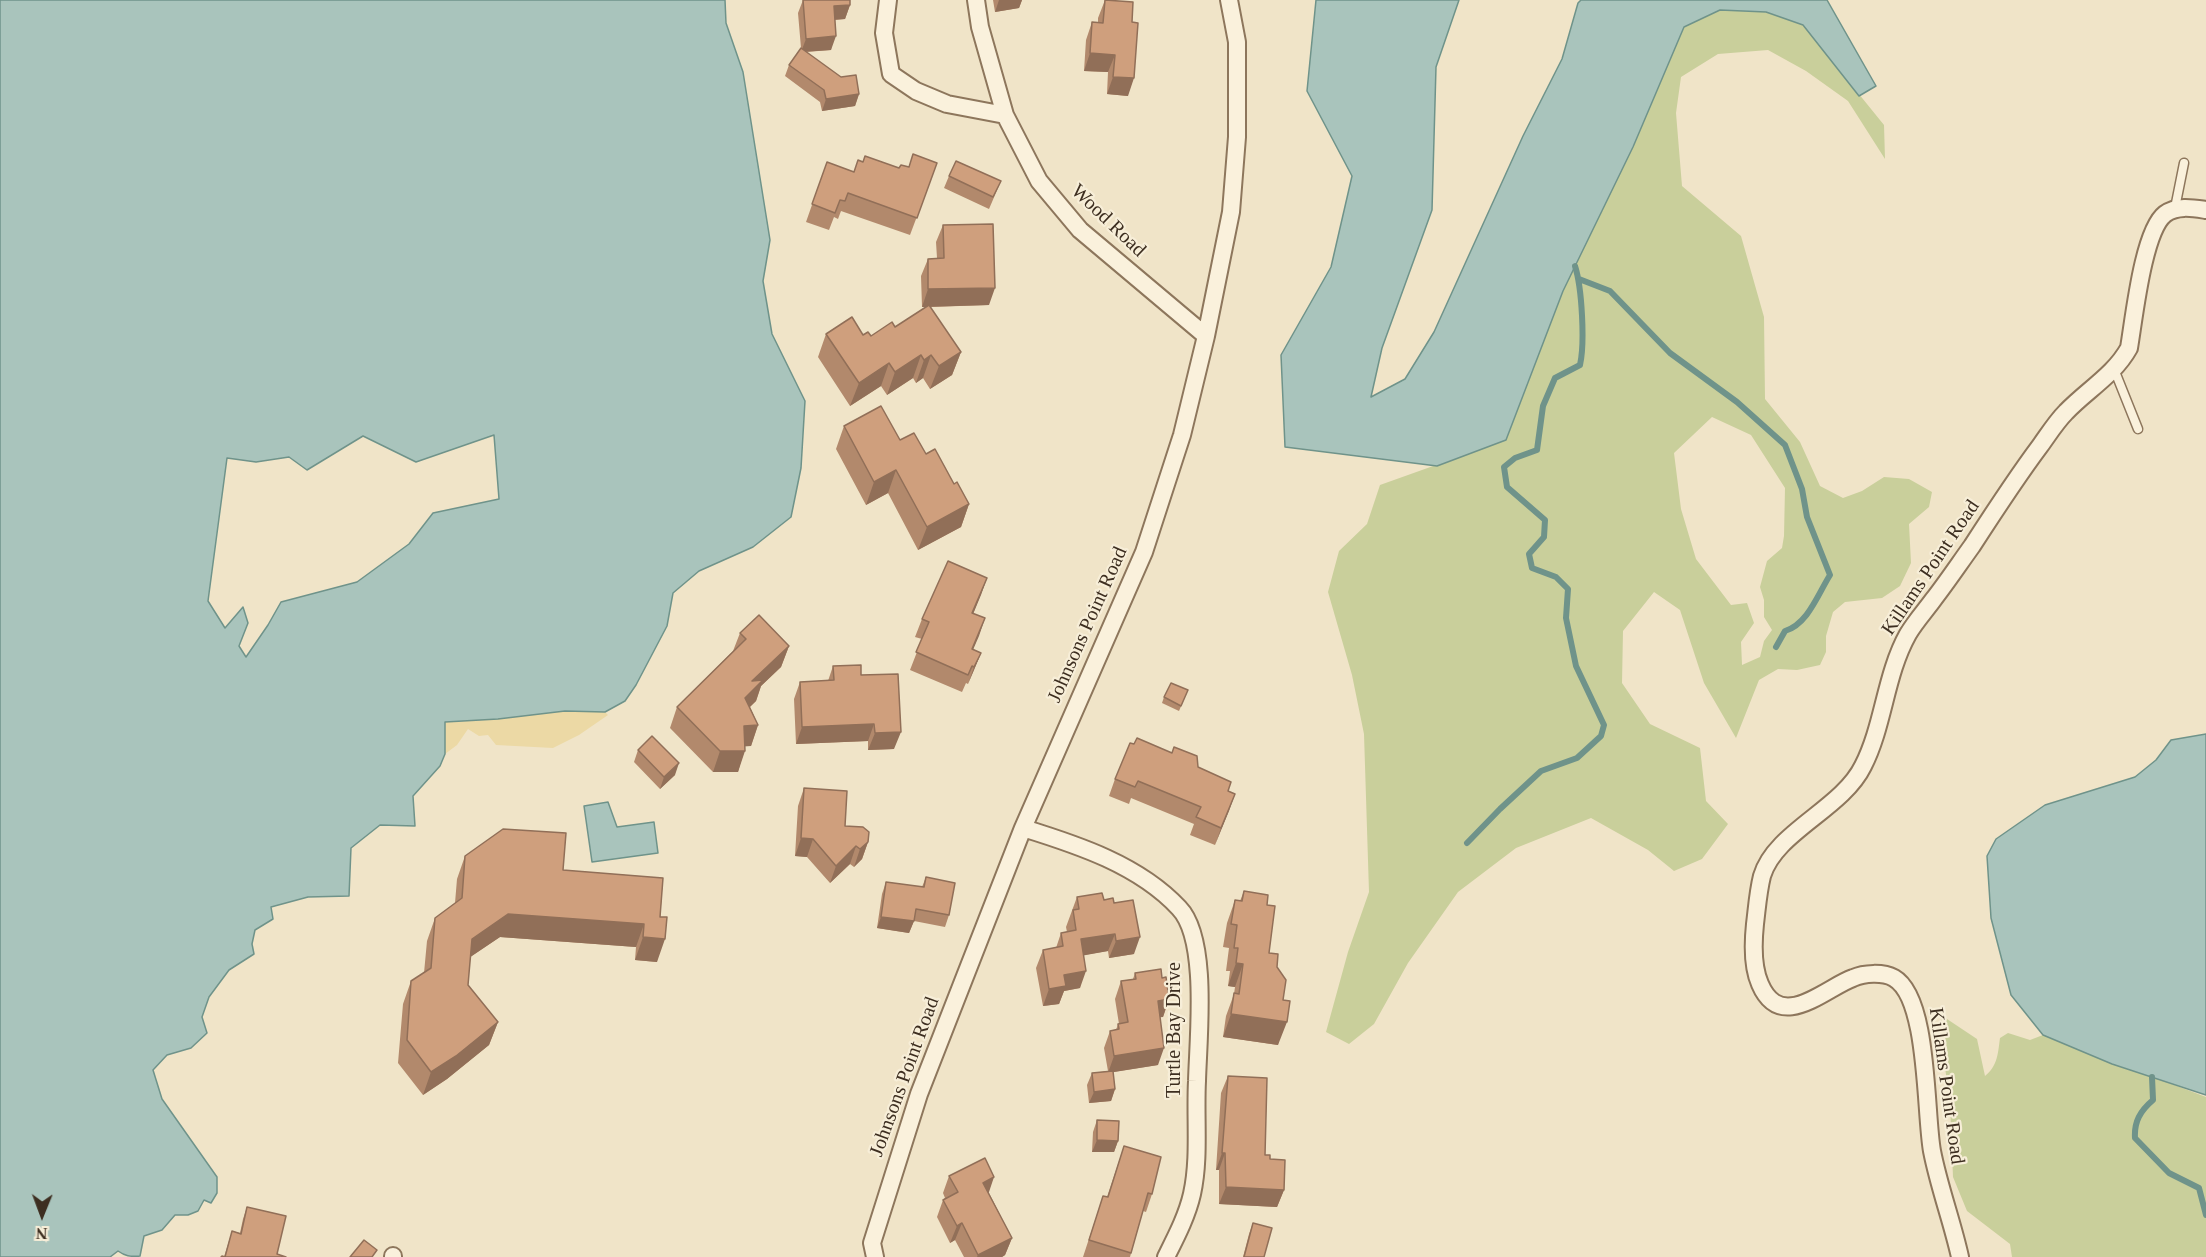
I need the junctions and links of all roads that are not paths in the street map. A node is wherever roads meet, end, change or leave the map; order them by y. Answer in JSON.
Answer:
{"nodes":[{"id":1,"x":888,"y":0,"type":"edge"},
{"id":2,"x":976,"y":0,"type":"edge"},
{"id":3,"x":1229,"y":0,"type":"edge"},
{"id":4,"x":1005,"y":115,"type":"junction"},
{"id":5,"x":2184,"y":163,"type":"dead end"},
{"id":6,"x":2175,"y":208,"type":"junction"},
{"id":7,"x":2206,"y":210,"type":"edge"},
{"id":8,"x":1206,"y":336,"type":"junction"},
{"id":9,"x":2114,"y":369,"type":"junction"},
{"id":10,"x":2138,"y":429,"type":"dead end"},
{"id":11,"x":1023,"y":828,"type":"junction"},
{"id":12,"x":874,"y":1250,"type":"edge"},
{"id":13,"x":1166,"y":1257,"type":"edge"},
{"id":14,"x":1960,"y":1257,"type":"edge"}],
"edges":[{"from":1,"to":4,"type":"street"},
{"from":2,"to":4,"type":"street","name":"Wood Road"},
{"from":3,"to":8,"type":"street","name":"Johnsons Point Road"},
{"from":4,"to":8,"type":"street","name":"Wood Road"},
{"from":5,"to":6,"type":"lane"},
{"from":6,"to":7,"type":"street"},
{"from":6,"to":9,"type":"street","name":"Killams Point Road"},
{"from":8,"to":11,"type":"street","name":"Johnsons Point Road"},
{"from":9,"to":10,"type":"lane"},
{"from":9,"to":14,"type":"street","name":"Killams Point Road"},
{"from":11,"to":12,"type":"street","name":"Johnsons Point Road"},
{"from":11,"to":13,"type":"street","name":"Turtle Bay Drive"}]}
